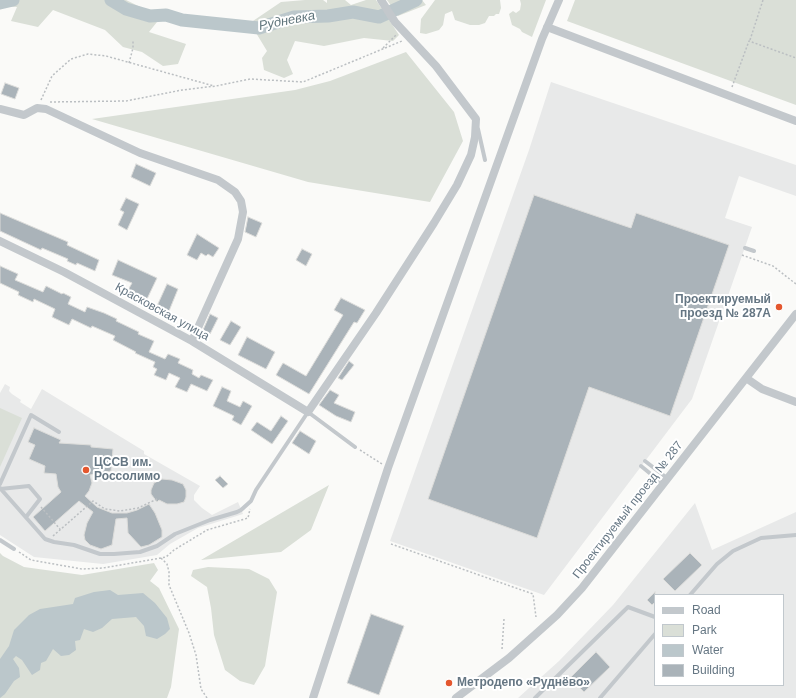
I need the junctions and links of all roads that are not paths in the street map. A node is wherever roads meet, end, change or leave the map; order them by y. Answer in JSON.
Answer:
{"nodes":[{"id":1,"x":559,"y":0,"type":"edge"},
{"id":2,"x":381,"y":1,"type":"edge"},
{"id":3,"x":548,"y":27,"type":"junction"},
{"id":4,"x":0,"y":109,"type":"edge"},
{"id":5,"x":476,"y":119,"type":"junction"},
{"id":6,"x":796,"y":121,"type":"edge"},
{"id":7,"x":485,"y":160,"type":"dead end"},
{"id":8,"x":0,"y":241,"type":"edge"},
{"id":9,"x":745,"y":248,"type":"dead end"},
{"id":10,"x":754,"y":251,"type":"dead end"},
{"id":11,"x":796,"y":314,"type":"edge"},
{"id":12,"x":192,"y":341,"type":"junction"},
{"id":13,"x":746,"y":378,"type":"junction"},
{"id":14,"x":796,"y":402,"type":"edge"},
{"id":15,"x":308,"y":412,"type":"junction"},
{"id":16,"x":59,"y":432,"type":"dead end"},
{"id":17,"x":355,"y":447,"type":"road end"},
{"id":18,"x":645,"y":461,"type":"dead end"},
{"id":19,"x":641,"y":466,"type":"dead end"},
{"id":20,"x":665,"y":481,"type":"junction"},
{"id":21,"x":0,"y":484,"type":"edge"},
{"id":22,"x":0,"y":489,"type":"edge"},
{"id":23,"x":26,"y":517,"type":"junction"},
{"id":24,"x":796,"y":535,"type":"edge"},
{"id":25,"x":0,"y":540,"type":"edge"},
{"id":26,"x":14,"y":549,"type":"road end"},
{"id":27,"x":691,"y":594,"type":"edge"},
{"id":28,"x":654,"y":617,"type":"edge"},
{"id":29,"x":654,"y":635,"type":"edge"},
{"id":30,"x":313,"y":698,"type":"edge"},
{"id":31,"x":456,"y":698,"type":"edge"},
{"id":32,"x":535,"y":698,"type":"edge"},
{"id":33,"x":600,"y":698,"type":"edge"}],
"edges":[{"from":1,"to":3,"type":"street"},
{"from":2,"to":5,"type":"street"},
{"from":3,"to":6,"type":"street"},
{"from":3,"to":30,"type":"street"},
{"from":4,"to":12,"type":"street"},
{"from":5,"to":7,"type":"lane"},
{"from":5,"to":15,"type":"street"},
{"from":8,"to":12,"type":"street","name":"Красковская улица"},
{"from":9,"to":10,"type":"lane"},
{"from":11,"to":13,"type":"street","name":"Проектируемый проезд № 287"},
{"from":12,"to":15,"type":"street","name":"Красковская улица"},
{"from":13,"to":14,"type":"street"},
{"from":13,"to":20,"type":"street","name":"Проектируемый проезд № 287"},
{"from":15,"to":17,"type":"lane"},
{"from":15,"to":23,"type":"lane"},
{"from":16,"to":21,"type":"lane"},
{"from":18,"to":20,"type":"lane"},
{"from":19,"to":20,"type":"lane"},
{"from":20,"to":31,"type":"street","name":"Проектируемый проезд № 287"},
{"from":22,"to":23,"type":"lane"},
{"from":22,"to":23,"type":"lane"},
{"from":24,"to":27,"type":"lane"},
{"from":25,"to":26,"type":"lane"},
{"from":28,"to":32,"type":"lane"},
{"from":29,"to":33,"type":"lane"}]}
